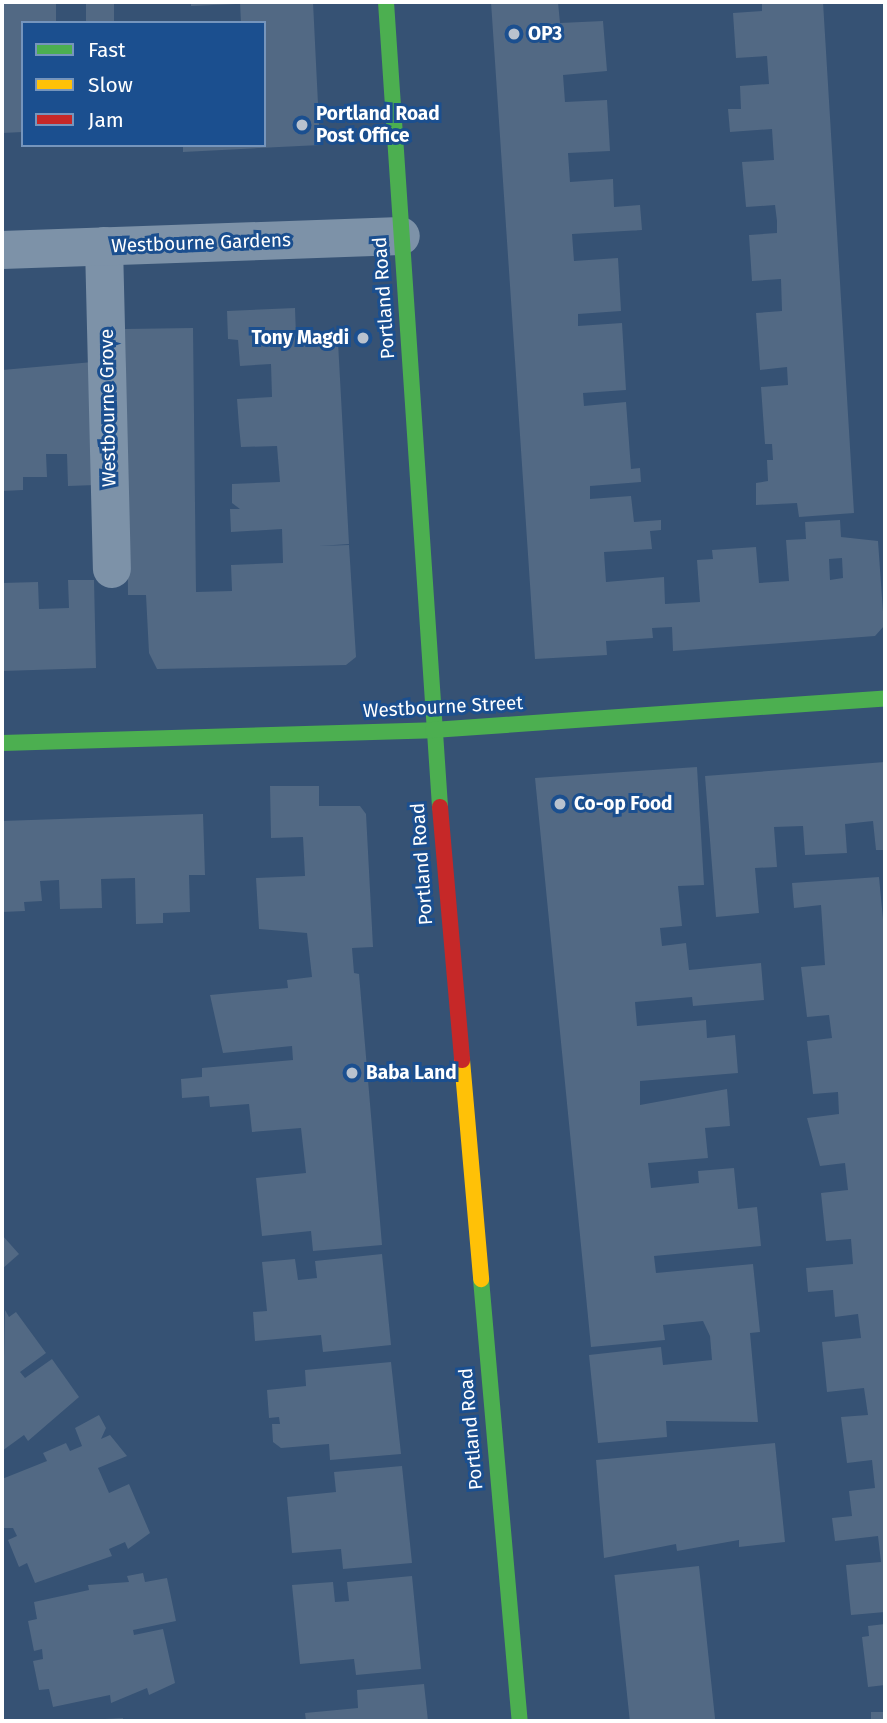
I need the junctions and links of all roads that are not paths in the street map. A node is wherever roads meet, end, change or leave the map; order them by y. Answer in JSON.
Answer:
{"nodes":[{"id":1,"x":386,"y":2,"type":"edge"},
{"id":2,"x":401,"y":236,"type":"junction"},
{"id":3,"x":104,"y":246,"type":"junction"},
{"id":4,"x":2,"y":250,"type":"edge"},
{"id":5,"x":112,"y":569,"type":"dead end"},
{"id":6,"x":885,"y":698,"type":"edge"},
{"id":7,"x":433,"y":730,"type":"junction"},
{"id":8,"x":2,"y":743,"type":"edge"},
{"id":9,"x":520,"y":1721,"type":"edge"}],
"edges":[{"from":1,"to":2,"type":"street","name":"Portland Road"},
{"from":2,"to":3,"type":"street","name":"Westbourne Gardens"},
{"from":2,"to":7,"type":"street","name":"Portland Road"},
{"from":3,"to":4,"type":"street","name":"Westbourne Gardens"},
{"from":3,"to":5,"type":"street","name":"Westbourne Grove"},
{"from":6,"to":7,"type":"street","name":"Westbourne Street"},
{"from":7,"to":8,"type":"street","name":"Westbourne Street"},
{"from":7,"to":9,"type":"street","name":"Portland Road"}]}
